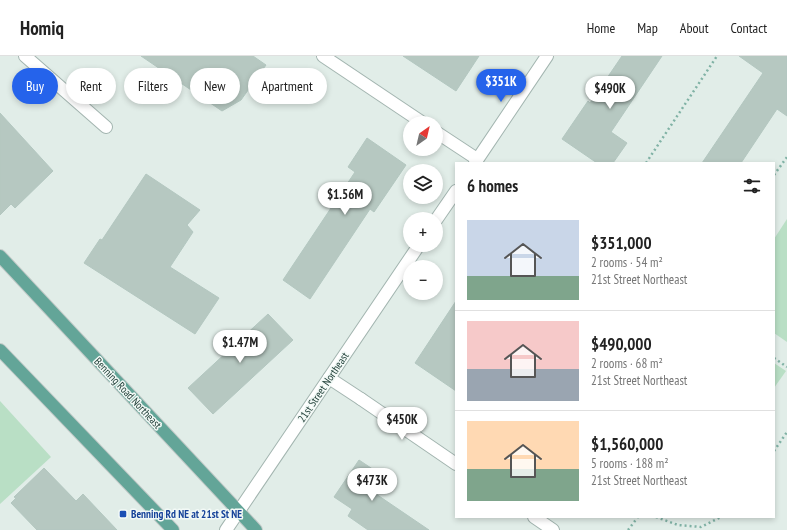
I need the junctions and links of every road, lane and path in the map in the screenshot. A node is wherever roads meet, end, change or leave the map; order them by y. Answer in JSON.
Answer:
{"nodes":[{"id":1,"x":25,"y":56,"type":"edge"},
{"id":2,"x":323,"y":56,"type":"edge"},
{"id":3,"x":547,"y":56,"type":"edge"},
{"id":4,"x":717,"y":56,"type":"edge"},
{"id":5,"x":413,"y":116,"type":"edge"},
{"id":6,"x":106,"y":126,"type":"dead end"},
{"id":7,"x":443,"y":137,"type":"edge"},
{"id":8,"x":787,"y":157,"type":"edge"},
{"id":9,"x":476,"y":161,"type":"edge"},
{"id":10,"x":647,"y":162,"type":"edge"},
{"id":11,"x":775,"y":174,"type":"edge"},
{"id":12,"x":455,"y":192,"type":"edge"},
{"id":13,"x":442,"y":212,"type":"edge"},
{"id":14,"x":414,"y":252,"type":"edge"},
{"id":15,"x":0,"y":256,"type":"edge"},
{"id":16,"x":0,"y":350,"type":"edge"},
{"id":17,"x":775,"y":359,"type":"edge"},
{"id":18,"x":787,"y":367,"type":"edge"},
{"id":19,"x":329,"y":378,"type":"junction"},
{"id":20,"x":787,"y":432,"type":"edge"},
{"id":21,"x":775,"y":449,"type":"edge"},
{"id":22,"x":455,"y":463,"type":"edge"},
{"id":23,"x":238,"y":511,"type":"junction"},
{"id":24,"x":535,"y":518,"type":"edge"},
{"id":25,"x":637,"y":518,"type":"edge"},
{"id":26,"x":659,"y":518,"type":"edge"},
{"id":27,"x":719,"y":518,"type":"edge"},
{"id":28,"x":173,"y":530,"type":"edge"},
{"id":29,"x":226,"y":530,"type":"edge"},
{"id":30,"x":256,"y":530,"type":"edge"},
{"id":31,"x":553,"y":530,"type":"edge"},
{"id":32,"x":628,"y":530,"type":"edge"}],
"edges":[{"from":1,"to":6,"type":"street"},
{"from":2,"to":5,"type":"street"},
{"from":3,"to":9,"type":"street"},
{"from":4,"to":10,"type":"path"},
{"from":7,"to":9,"type":"street"},
{"from":8,"to":11,"type":"path"},
{"from":12,"to":13,"type":"street"},
{"from":14,"to":19,"type":"street","name":"21st Street Northeast"},
{"from":15,"to":23,"type":"main road","name":"Benning Road Northeast"},
{"from":16,"to":28,"type":"main road"},
{"from":17,"to":18,"type":"path"},
{"from":19,"to":22,"type":"street"},
{"from":19,"to":23,"type":"street","name":"21st Street Northeast"},
{"from":20,"to":21,"type":"path"},
{"from":23,"to":29,"type":"street","name":"21st Street Northeast"},
{"from":23,"to":30,"type":"main road","name":"Benning Road Northeast"},
{"from":24,"to":31,"type":"street"},
{"from":25,"to":32,"type":"path"},
{"from":26,"to":27,"type":"path"}]}
